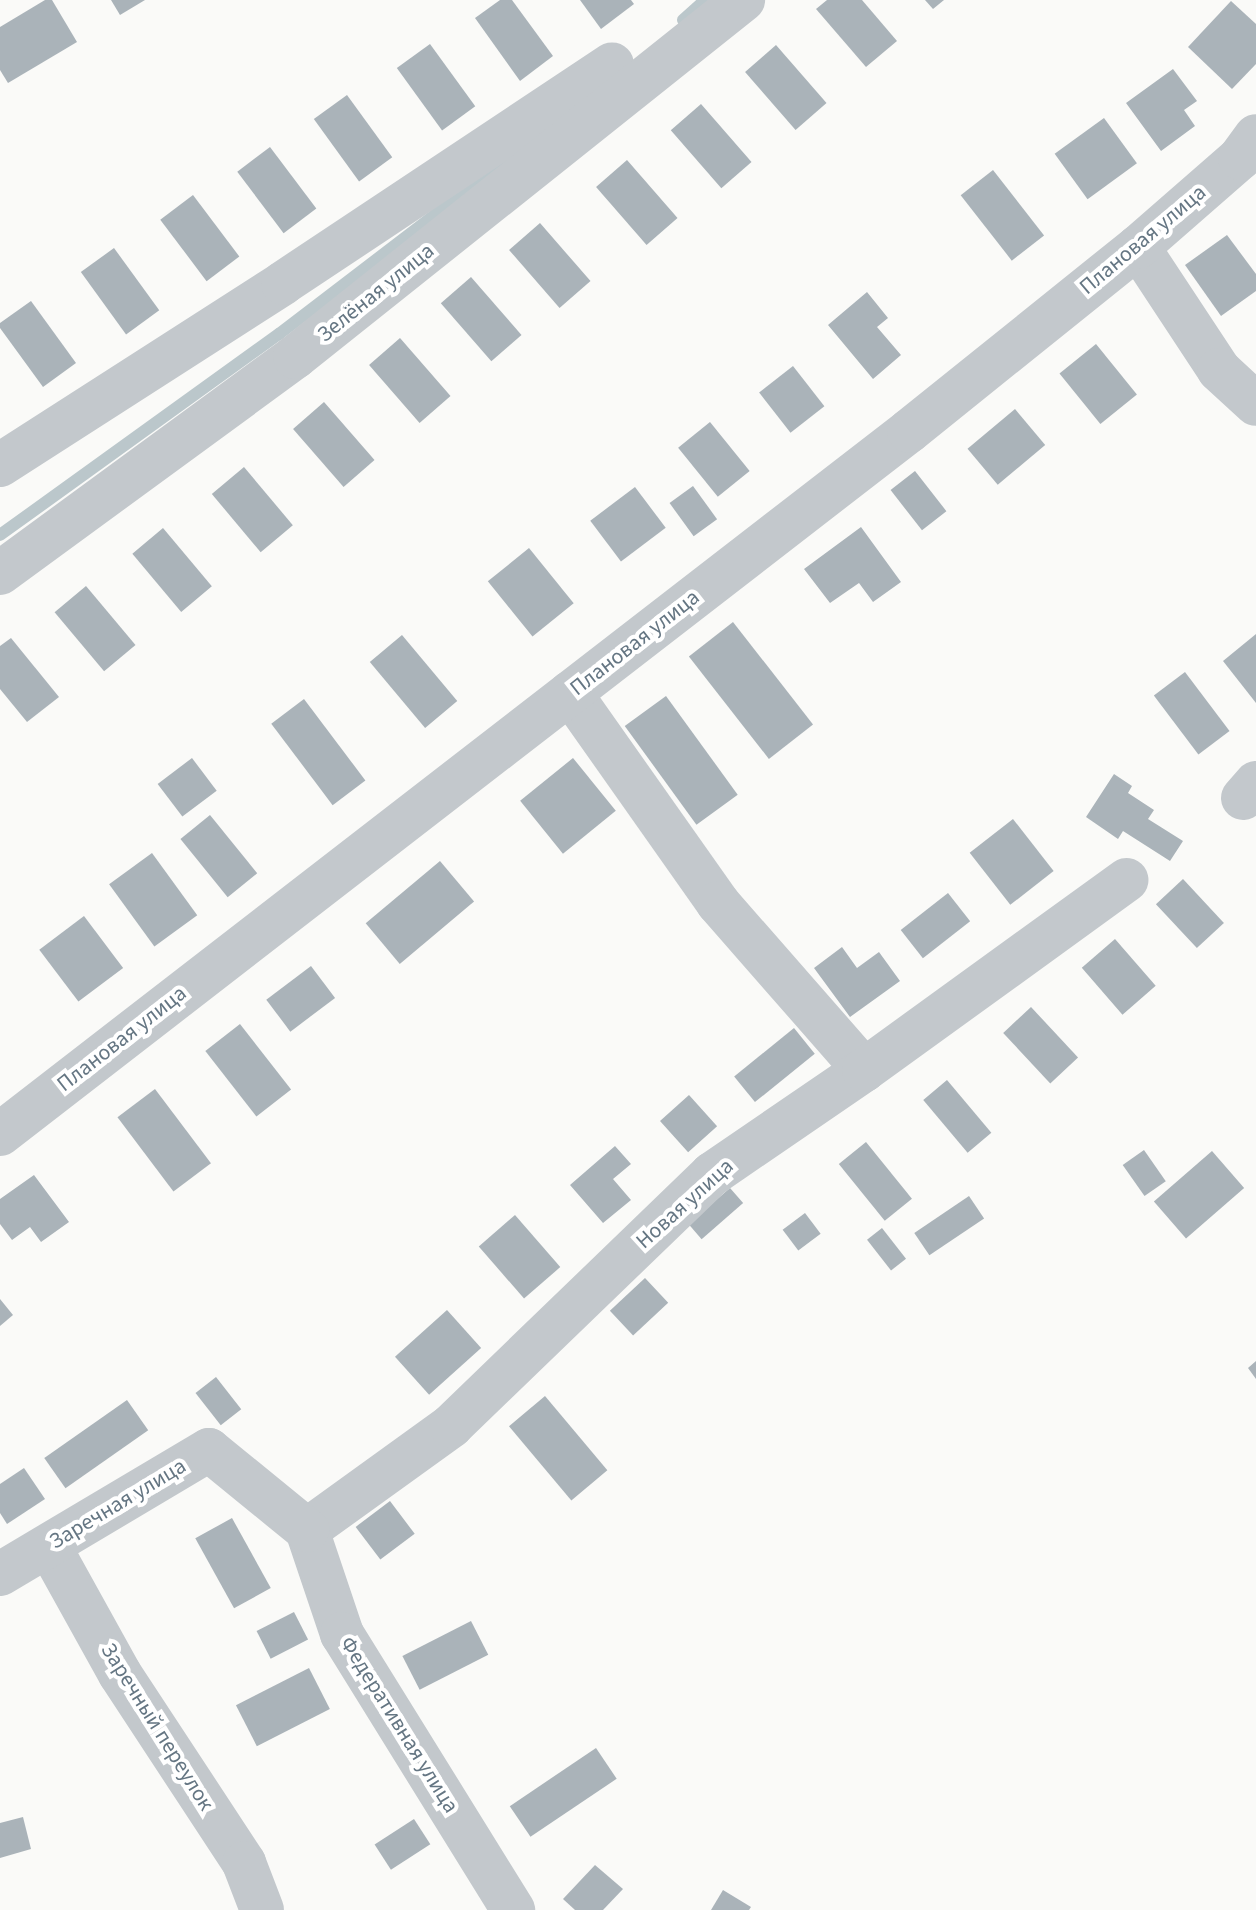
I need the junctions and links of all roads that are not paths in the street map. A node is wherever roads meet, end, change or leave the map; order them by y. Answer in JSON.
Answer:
{"nodes":[{"id":1,"x":743,"y":0,"type":"edge"},
{"id":2,"x":612,"y":64,"type":"dead end"},
{"id":3,"x":1256,"y":136,"type":"edge"},
{"id":4,"x":1138,"y":247,"type":"junction"},
{"id":5,"x":1256,"y":404,"type":"edge"},
{"id":6,"x":0,"y":465,"type":"edge"},
{"id":7,"x":0,"y":573,"type":"edge"},
{"id":8,"x":570,"y":693,"type":"junction"},
{"id":9,"x":1126,"y":880,"type":"dead end"},
{"id":10,"x":864,"y":1070,"type":"junction"},
{"id":11,"x":0,"y":1134,"type":"edge"},
{"id":12,"x":307,"y":1530,"type":"junction"},
{"id":13,"x":49,"y":1546,"type":"junction"},
{"id":14,"x":0,"y":1574,"type":"edge"},
{"id":15,"x":262,"y":1910,"type":"edge"},
{"id":16,"x":513,"y":1910,"type":"edge"}],
"edges":[{"from":1,"to":7,"type":"street","name":"Зелёная улица"},
{"from":2,"to":6,"type":"street"},
{"from":3,"to":4,"type":"street","name":"Плановая улица"},
{"from":4,"to":5,"type":"street"},
{"from":4,"to":8,"type":"street","name":"Плановая улица"},
{"from":8,"to":10,"type":"street"},
{"from":8,"to":11,"type":"street","name":"Плановая улица"},
{"from":9,"to":10,"type":"street","name":"Новая улица"},
{"from":10,"to":12,"type":"street","name":"Новая улица"},
{"from":12,"to":13,"type":"street","name":"Заречная улица"},
{"from":12,"to":16,"type":"street","name":"Федеративная улица"},
{"from":13,"to":14,"type":"street","name":"Заречная улица"},
{"from":13,"to":15,"type":"street","name":"Заречный переулок"}]}
